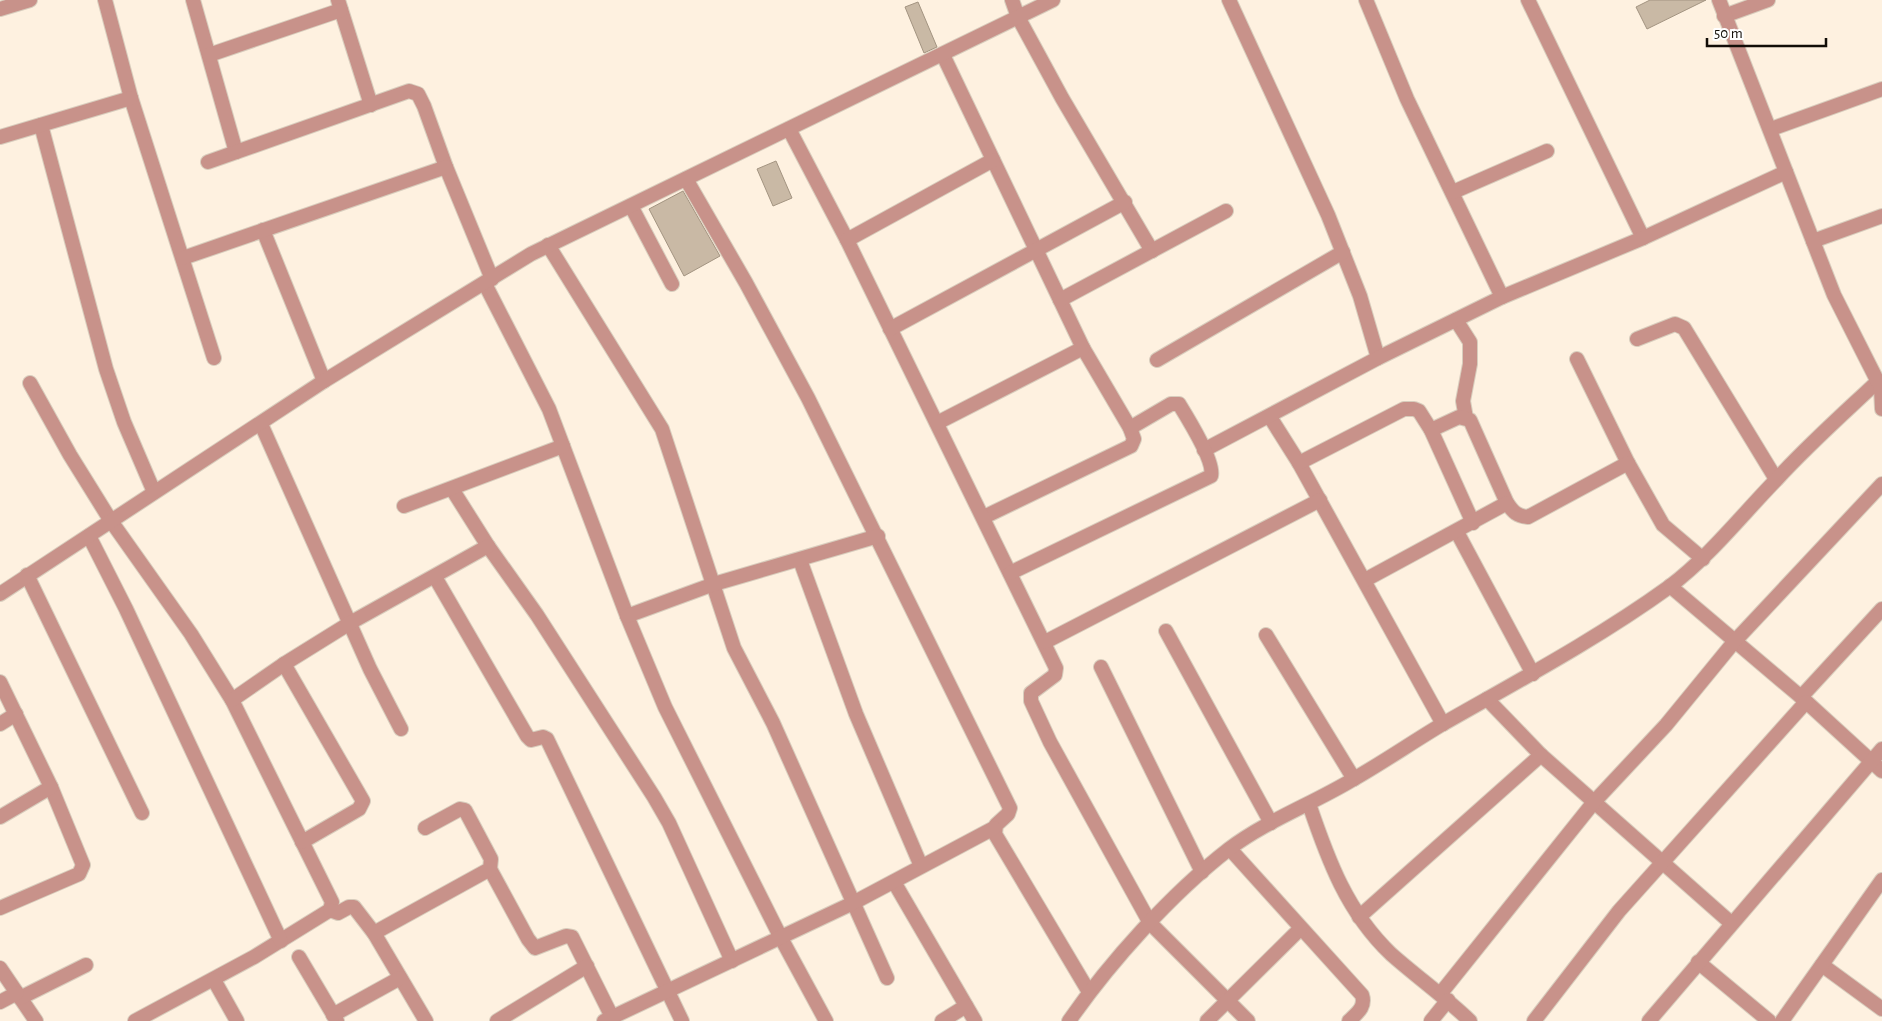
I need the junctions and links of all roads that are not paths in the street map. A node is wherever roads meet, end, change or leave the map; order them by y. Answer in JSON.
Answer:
{"nodes":[{"id":1,"x":30,"y":0,"type":"edge"},
{"id":2,"x":105,"y":0,"type":"edge"},
{"id":3,"x":193,"y":0,"type":"edge"},
{"id":4,"x":1012,"y":0,"type":"edge"},
{"id":5,"x":1053,"y":0,"type":"edge"},
{"id":6,"x":1229,"y":0,"type":"edge"},
{"id":7,"x":1366,"y":0,"type":"edge"},
{"id":8,"x":1528,"y":0,"type":"edge"},
{"id":9,"x":1718,"y":0,"type":"edge"},
{"id":10,"x":1768,"y":0,"type":"edge"},
{"id":11,"x":339,"y":5,"type":"edge"},
{"id":12,"x":0,"y":9,"type":"edge"},
{"id":13,"x":1724,"y":16,"type":"junction"},
{"id":14,"x":1018,"y":17,"type":"junction"},
{"id":15,"x":209,"y":55,"type":"junction"},
{"id":16,"x":943,"y":55,"type":"junction"},
{"id":17,"x":1882,"y":89,"type":"edge"},
{"id":18,"x":131,"y":98,"type":"junction"},
{"id":19,"x":371,"y":105,"type":"junction"},
{"id":20,"x":40,"y":125,"type":"junction"},
{"id":21,"x":789,"y":129,"type":"junction"},
{"id":22,"x":1771,"y":129,"type":"junction"},
{"id":23,"x":0,"y":138,"type":"edge"},
{"id":24,"x":1547,"y":151,"type":"dead end"},
{"id":25,"x":236,"y":152,"type":"junction"},
{"id":26,"x":993,"y":160,"type":"junction"},
{"id":27,"x":208,"y":162,"type":"dead end"},
{"id":28,"x":446,"y":167,"type":"junction"},
{"id":29,"x":1786,"y":172,"type":"junction"},
{"id":30,"x":686,"y":179,"type":"junction"},
{"id":31,"x":1453,"y":192,"type":"junction"},
{"id":32,"x":1125,"y":202,"type":"junction"},
{"id":33,"x":631,"y":206,"type":"junction"},
{"id":34,"x":1226,"y":211,"type":"dead end"},
{"id":35,"x":1882,"y":216,"type":"edge"},
{"id":36,"x":263,"y":230,"type":"junction"},
{"id":37,"x":1643,"y":238,"type":"junction"},
{"id":38,"x":847,"y":240,"type":"junction"},
{"id":39,"x":1813,"y":241,"type":"junction"},
{"id":40,"x":548,"y":245,"type":"junction"},
{"id":41,"x":1037,"y":251,"type":"junction"},
{"id":42,"x":1152,"y":251,"type":"junction"},
{"id":43,"x":1343,"y":252,"type":"junction"},
{"id":44,"x":183,"y":258,"type":"junction"},
{"id":45,"x":488,"y":282,"type":"junction"},
{"id":46,"x":672,"y":284,"type":"dead end"},
{"id":47,"x":1502,"y":297,"type":"junction"},
{"id":48,"x":1060,"y":300,"type":"junction"},
{"id":49,"x":1456,"y":320,"type":"junction"},
{"id":50,"x":890,"y":329,"type":"junction"},
{"id":51,"x":1637,"y":339,"type":"dead end"},
{"id":52,"x":1083,"y":348,"type":"junction"},
{"id":53,"x":214,"y":358,"type":"dead end"},
{"id":54,"x":1378,"y":358,"type":"junction"},
{"id":55,"x":1577,"y":359,"type":"dead end"},
{"id":56,"x":1158,"y":360,"type":"dead end"},
{"id":57,"x":324,"y":381,"type":"junction"},
{"id":58,"x":30,"y":382,"type":"dead end"},
{"id":59,"x":1880,"y":386,"type":"edge"},
{"id":60,"x":1882,"y":409,"type":"edge"},
{"id":61,"x":1270,"y":417,"type":"junction"},
{"id":62,"x":1466,"y":418,"type":"junction"},
{"id":63,"x":937,"y":423,"type":"junction"},
{"id":64,"x":261,"y":424,"type":"junction"},
{"id":65,"x":1130,"y":428,"type":"junction"},
{"id":66,"x":1431,"y":430,"type":"junction"},
{"id":67,"x":563,"y":446,"type":"junction"},
{"id":68,"x":1204,"y":450,"type":"junction"},
{"id":69,"x":1299,"y":463,"type":"junction"},
{"id":70,"x":1628,"y":463,"type":"junction"},
{"id":71,"x":1776,"y":479,"type":"junction"},
{"id":72,"x":1882,"y":484,"type":"edge"},
{"id":73,"x":452,"y":489,"type":"junction"},
{"id":74,"x":154,"y":492,"type":"junction"},
{"id":75,"x":1320,"y":500,"type":"junction"},
{"id":76,"x":1507,"y":503,"type":"junction"},
{"id":77,"x":404,"y":506,"type":"dead end"},
{"id":78,"x":984,"y":517,"type":"junction"},
{"id":79,"x":111,"y":521,"type":"junction"},
{"id":80,"x":1473,"y":523,"type":"junction"},
{"id":81,"x":1457,"y":532,"type":"junction"},
{"id":82,"x":88,"y":536,"type":"junction"},
{"id":83,"x":878,"y":536,"type":"junction"},
{"id":84,"x":488,"y":546,"type":"junction"},
{"id":85,"x":1703,"y":559,"type":"junction"},
{"id":86,"x":800,"y":560,"type":"junction"},
{"id":87,"x":1010,"y":573,"type":"junction"},
{"id":88,"x":27,"y":575,"type":"junction"},
{"id":89,"x":435,"y":578,"type":"junction"},
{"id":90,"x":1365,"y":580,"type":"junction"},
{"id":91,"x":714,"y":584,"type":"junction"},
{"id":92,"x":1670,"y":586,"type":"junction"},
{"id":93,"x":0,"y":594,"type":"edge"},
{"id":94,"x":1882,"y":609,"type":"edge"},
{"id":95,"x":627,"y":616,"type":"junction"},
{"id":96,"x":350,"y":623,"type":"junction"},
{"id":97,"x":1166,"y":631,"type":"dead end"},
{"id":98,"x":1266,"y":634,"type":"dead end"},
{"id":99,"x":1046,"y":642,"type":"junction"},
{"id":100,"x":1734,"y":642,"type":"junction"},
{"id":101,"x":284,"y":664,"type":"junction"},
{"id":102,"x":1100,"y":668,"type":"dead end"},
{"id":103,"x":1533,"y":674,"type":"junction"},
{"id":104,"x":0,"y":682,"type":"edge"},
{"id":105,"x":1487,"y":699,"type":"junction"},
{"id":106,"x":232,"y":700,"type":"junction"},
{"id":107,"x":1804,"y":700,"type":"junction"},
{"id":108,"x":16,"y":714,"type":"junction"},
{"id":109,"x":0,"y":724,"type":"edge"},
{"id":110,"x":1443,"y":724,"type":"junction"},
{"id":111,"x":401,"y":729,"type":"dead end"},
{"id":112,"x":1882,"y":749,"type":"edge"},
{"id":113,"x":1541,"y":755,"type":"junction"},
{"id":114,"x":1877,"y":766,"type":"edge"},
{"id":115,"x":1354,"y":779,"type":"junction"},
{"id":116,"x":51,"y":788,"type":"junction"},
{"id":117,"x":1594,"y":802,"type":"junction"},
{"id":118,"x":1309,"y":804,"type":"junction"},
{"id":119,"x":142,"y":813,"type":"dead end"},
{"id":120,"x":0,"y":817,"type":"edge"},
{"id":121,"x":1271,"y":823,"type":"junction"},
{"id":122,"x":425,"y":828,"type":"dead end"},
{"id":123,"x":994,"y":828,"type":"junction"},
{"id":124,"x":302,"y":842,"type":"junction"},
{"id":125,"x":1230,"y":849,"type":"junction"},
{"id":126,"x":1664,"y":863,"type":"junction"},
{"id":127,"x":921,"y":866,"type":"junction"},
{"id":128,"x":490,"y":869,"type":"junction"},
{"id":129,"x":1202,"y":872,"type":"junction"},
{"id":130,"x":1882,"y":880,"type":"edge"},
{"id":131,"x":894,"y":882,"type":"junction"},
{"id":132,"x":853,"y":903,"type":"junction"},
{"id":133,"x":0,"y":908,"type":"edge"},
{"id":134,"x":330,"y":910,"type":"junction"},
{"id":135,"x":1359,"y":917,"type":"junction"},
{"id":136,"x":1150,"y":923,"type":"junction"},
{"id":137,"x":1731,"y":923,"type":"junction"},
{"id":138,"x":1300,"y":929,"type":"junction"},
{"id":139,"x":374,"y":933,"type":"junction"},
{"id":140,"x":781,"y":938,"type":"junction"},
{"id":141,"x":281,"y":942,"type":"junction"},
{"id":142,"x":299,"y":957,"type":"dead end"},
{"id":143,"x":732,"y":961,"type":"junction"},
{"id":144,"x":1698,"y":962,"type":"junction"},
{"id":145,"x":86,"y":965,"type":"dead end"},
{"id":146,"x":1822,"y":965,"type":"junction"},
{"id":147,"x":587,"y":966,"type":"junction"},
{"id":148,"x":0,"y":968,"type":"edge"},
{"id":149,"x":400,"y":978,"type":"junction"},
{"id":150,"x":887,"y":978,"type":"dead end"},
{"id":151,"x":214,"y":980,"type":"junction"},
{"id":152,"x":668,"y":992,"type":"junction"},
{"id":153,"x":1089,"y":992,"type":"junction"},
{"id":154,"x":18,"y":996,"type":"junction"},
{"id":155,"x":1445,"y":996,"type":"junction"},
{"id":156,"x":1228,"y":1000,"type":"junction"},
{"id":157,"x":0,"y":1002,"type":"edge"},
{"id":158,"x":966,"y":1006,"type":"junction"},
{"id":159,"x":1882,"y":1008,"type":"edge"},
{"id":160,"x":335,"y":1018,"type":"edge"},
{"id":161,"x":608,"y":1019,"type":"edge"},
{"id":162,"x":36,"y":1021,"type":"edge"},
{"id":163,"x":135,"y":1021,"type":"edge"},
{"id":164,"x":237,"y":1021,"type":"edge"},
{"id":165,"x":426,"y":1021,"type":"edge"},
{"id":166,"x":497,"y":1021,"type":"edge"},
{"id":167,"x":682,"y":1021,"type":"edge"},
{"id":168,"x":826,"y":1021,"type":"edge"},
{"id":169,"x":942,"y":1021,"type":"edge"},
{"id":170,"x":975,"y":1021,"type":"edge"},
{"id":171,"x":1069,"y":1021,"type":"edge"},
{"id":172,"x":1206,"y":1021,"type":"edge"},
{"id":173,"x":1248,"y":1021,"type":"edge"},
{"id":174,"x":1349,"y":1021,"type":"edge"},
{"id":175,"x":1431,"y":1021,"type":"edge"},
{"id":176,"x":1470,"y":1021,"type":"edge"},
{"id":177,"x":1534,"y":1021,"type":"edge"},
{"id":178,"x":1649,"y":1021,"type":"edge"},
{"id":179,"x":1769,"y":1021,"type":"edge"},
{"id":180,"x":1782,"y":1021,"type":"edge"}],
"edges":[{"from":1,"to":12,"type":"street"},
{"from":2,"to":18,"type":"street"},
{"from":3,"to":15,"type":"street"},
{"from":4,"to":14,"type":"street"},
{"from":5,"to":14,"type":"street"},
{"from":6,"to":43,"type":"street"},
{"from":7,"to":31,"type":"street"},
{"from":8,"to":37,"type":"street"},
{"from":9,"to":13,"type":"street"},
{"from":10,"to":13,"type":"street"},
{"from":11,"to":15,"type":"street"},
{"from":11,"to":19,"type":"street"},
{"from":13,"to":22,"type":"street"},
{"from":14,"to":16,"type":"street"},
{"from":14,"to":32,"type":"street"},
{"from":15,"to":25,"type":"street"},
{"from":16,"to":21,"type":"street"},
{"from":16,"to":26,"type":"street"},
{"from":17,"to":22,"type":"street"},
{"from":18,"to":20,"type":"street"},
{"from":18,"to":44,"type":"street"},
{"from":19,"to":25,"type":"street"},
{"from":19,"to":28,"type":"street"},
{"from":20,"to":23,"type":"street"},
{"from":20,"to":74,"type":"street"},
{"from":21,"to":30,"type":"street"},
{"from":21,"to":38,"type":"street"},
{"from":22,"to":29,"type":"street"},
{"from":24,"to":31,"type":"street"},
{"from":25,"to":27,"type":"street"},
{"from":26,"to":38,"type":"street"},
{"from":26,"to":41,"type":"street"},
{"from":28,"to":36,"type":"street"},
{"from":28,"to":45,"type":"street"},
{"from":29,"to":37,"type":"street"},
{"from":29,"to":39,"type":"street"},
{"from":30,"to":33,"type":"street"},
{"from":30,"to":83,"type":"street"},
{"from":31,"to":47,"type":"street"},
{"from":32,"to":41,"type":"street"},
{"from":32,"to":42,"type":"street"},
{"from":33,"to":40,"type":"street"},
{"from":33,"to":46,"type":"street"},
{"from":34,"to":42,"type":"street"},
{"from":35,"to":39,"type":"street"},
{"from":36,"to":44,"type":"street"},
{"from":36,"to":57,"type":"street"},
{"from":37,"to":47,"type":"street"},
{"from":38,"to":50,"type":"street"},
{"from":39,"to":59,"type":"street"},
{"from":40,"to":45,"type":"street"},
{"from":40,"to":91,"type":"street"},
{"from":41,"to":48,"type":"street"},
{"from":41,"to":50,"type":"street"},
{"from":42,"to":48,"type":"street"},
{"from":43,"to":54,"type":"street"},
{"from":43,"to":56,"type":"street"},
{"from":44,"to":53,"type":"street"},
{"from":45,"to":57,"type":"street"},
{"from":45,"to":67,"type":"street"},
{"from":47,"to":49,"type":"street"},
{"from":48,"to":52,"type":"street"},
{"from":49,"to":54,"type":"street"},
{"from":49,"to":62,"type":"street"},
{"from":50,"to":63,"type":"street"},
{"from":51,"to":71,"type":"street"},
{"from":52,"to":63,"type":"street"},
{"from":52,"to":65,"type":"street"},
{"from":54,"to":61,"type":"street"},
{"from":55,"to":70,"type":"street"},
{"from":57,"to":64,"type":"street"},
{"from":58,"to":79,"type":"street"},
{"from":59,"to":60,"type":"street"},
{"from":59,"to":71,"type":"street"},
{"from":61,"to":68,"type":"street"},
{"from":61,"to":69,"type":"street"},
{"from":62,"to":66,"type":"street"},
{"from":62,"to":76,"type":"street"},
{"from":63,"to":78,"type":"street"},
{"from":64,"to":74,"type":"street"},
{"from":64,"to":96,"type":"street"},
{"from":65,"to":68,"type":"street"},
{"from":65,"to":78,"type":"street"},
{"from":66,"to":69,"type":"street"},
{"from":66,"to":80,"type":"street"},
{"from":67,"to":73,"type":"street"},
{"from":67,"to":95,"type":"street"},
{"from":68,"to":87,"type":"street"},
{"from":69,"to":75,"type":"street"},
{"from":70,"to":76,"type":"street"},
{"from":70,"to":85,"type":"street"},
{"from":71,"to":85,"type":"street"},
{"from":72,"to":100,"type":"street"},
{"from":73,"to":77,"type":"street"},
{"from":73,"to":84,"type":"street"},
{"from":74,"to":79,"type":"street"},
{"from":75,"to":90,"type":"street"},
{"from":75,"to":99,"type":"street"},
{"from":76,"to":80,"type":"street"},
{"from":78,"to":87,"type":"street"},
{"from":79,"to":82,"type":"street"},
{"from":79,"to":106,"type":"street"},
{"from":80,"to":81,"type":"street"},
{"from":81,"to":90,"type":"street"},
{"from":81,"to":103,"type":"street"},
{"from":82,"to":88,"type":"street"},
{"from":82,"to":141,"type":"street"},
{"from":83,"to":86,"type":"street"},
{"from":83,"to":123,"type":"street"},
{"from":84,"to":89,"type":"street"},
{"from":84,"to":143,"type":"street"},
{"from":85,"to":92,"type":"street"},
{"from":86,"to":91,"type":"street"},
{"from":86,"to":127,"type":"street"},
{"from":87,"to":99,"type":"street"},
{"from":88,"to":93,"type":"street"},
{"from":88,"to":119,"type":"street"},
{"from":89,"to":96,"type":"street"},
{"from":89,"to":152,"type":"street"},
{"from":90,"to":110,"type":"street"},
{"from":91,"to":95,"type":"street"},
{"from":91,"to":132,"type":"street"},
{"from":92,"to":100,"type":"street"},
{"from":92,"to":103,"type":"street"},
{"from":94,"to":107,"type":"street"},
{"from":95,"to":140,"type":"street"},
{"from":96,"to":101,"type":"street"},
{"from":96,"to":111,"type":"street"},
{"from":97,"to":121,"type":"street"},
{"from":98,"to":115,"type":"street"},
{"from":99,"to":136,"type":"street"},
{"from":100,"to":107,"type":"street"},
{"from":100,"to":117,"type":"street"},
{"from":101,"to":106,"type":"street"},
{"from":101,"to":124,"type":"street"},
{"from":102,"to":129,"type":"street"},
{"from":103,"to":105,"type":"street"},
{"from":104,"to":108,"type":"street"},
{"from":105,"to":110,"type":"street"},
{"from":105,"to":113,"type":"street"},
{"from":106,"to":124,"type":"street"},
{"from":107,"to":114,"type":"street"},
{"from":107,"to":126,"type":"street"},
{"from":108,"to":109,"type":"street"},
{"from":108,"to":116,"type":"street"},
{"from":110,"to":115,"type":"street"},
{"from":112,"to":114,"type":"street"},
{"from":113,"to":117,"type":"street"},
{"from":113,"to":135,"type":"street"},
{"from":114,"to":137,"type":"street"},
{"from":115,"to":118,"type":"street"},
{"from":116,"to":120,"type":"street"},
{"from":116,"to":133,"type":"street"},
{"from":117,"to":126,"type":"street"},
{"from":117,"to":155,"type":"street"},
{"from":118,"to":121,"type":"street"},
{"from":118,"to":135,"type":"street"},
{"from":121,"to":125,"type":"street"},
{"from":122,"to":128,"type":"street"},
{"from":123,"to":127,"type":"street"},
{"from":123,"to":153,"type":"street"},
{"from":124,"to":134,"type":"street"},
{"from":125,"to":129,"type":"street"},
{"from":125,"to":138,"type":"street"},
{"from":126,"to":137,"type":"street"},
{"from":126,"to":177,"type":"street"},
{"from":127,"to":131,"type":"street"},
{"from":128,"to":139,"type":"street"},
{"from":128,"to":147,"type":"street"},
{"from":129,"to":136,"type":"street"},
{"from":130,"to":146,"type":"street"},
{"from":131,"to":132,"type":"street"},
{"from":131,"to":158,"type":"street"},
{"from":132,"to":140,"type":"street"},
{"from":132,"to":150,"type":"street"},
{"from":134,"to":139,"type":"street"},
{"from":134,"to":141,"type":"street"},
{"from":135,"to":155,"type":"street"},
{"from":136,"to":153,"type":"street"},
{"from":136,"to":156,"type":"street"},
{"from":137,"to":144,"type":"street"},
{"from":138,"to":156,"type":"street"},
{"from":138,"to":174,"type":"street"},
{"from":139,"to":149,"type":"street"},
{"from":140,"to":143,"type":"street"},
{"from":140,"to":168,"type":"street"},
{"from":141,"to":151,"type":"street"},
{"from":142,"to":160,"type":"street"},
{"from":143,"to":152,"type":"street"},
{"from":144,"to":178,"type":"street"},
{"from":144,"to":179,"type":"street"},
{"from":145,"to":154,"type":"street"},
{"from":146,"to":159,"type":"street"},
{"from":146,"to":180,"type":"street"},
{"from":147,"to":161,"type":"street"},
{"from":147,"to":166,"type":"street"},
{"from":148,"to":154,"type":"street"},
{"from":149,"to":160,"type":"street"},
{"from":149,"to":165,"type":"street"},
{"from":151,"to":163,"type":"street"},
{"from":151,"to":164,"type":"street"},
{"from":152,"to":161,"type":"street"},
{"from":152,"to":167,"type":"street"},
{"from":153,"to":171,"type":"street"},
{"from":154,"to":157,"type":"street"},
{"from":154,"to":162,"type":"street"},
{"from":155,"to":175,"type":"street"},
{"from":155,"to":176,"type":"street"},
{"from":156,"to":172,"type":"street"},
{"from":156,"to":173,"type":"street"},
{"from":158,"to":169,"type":"street"},
{"from":158,"to":170,"type":"street"}]}
